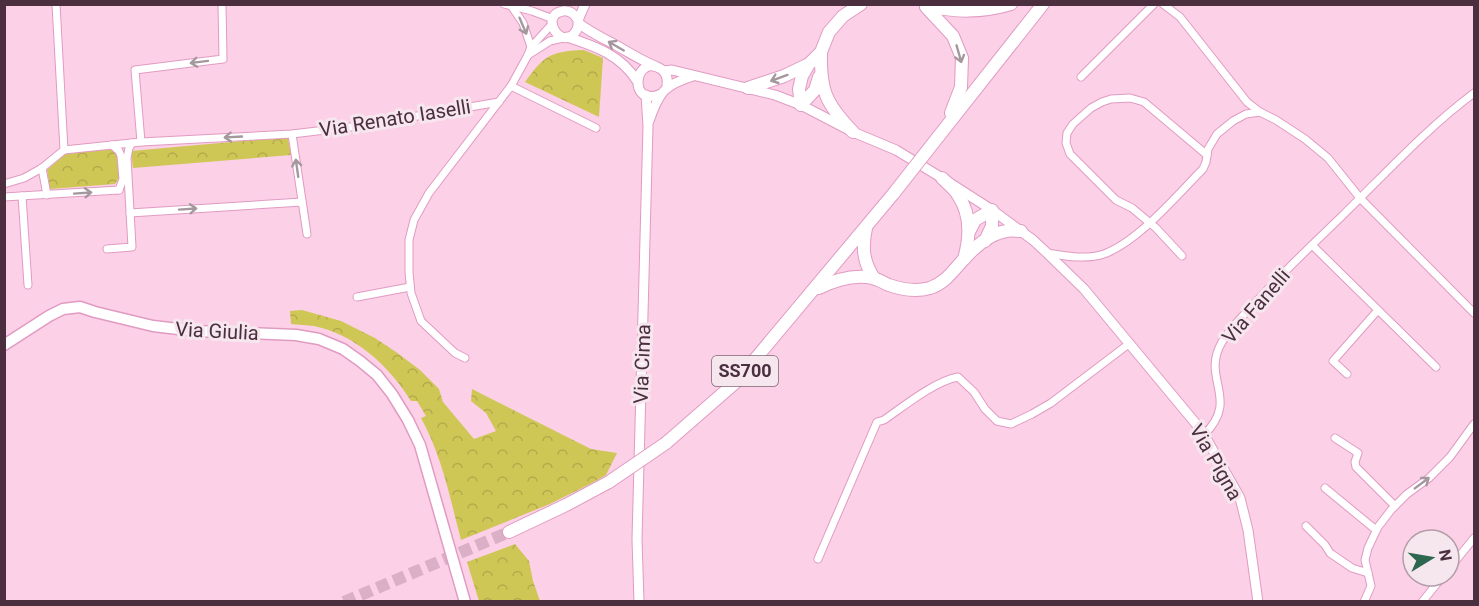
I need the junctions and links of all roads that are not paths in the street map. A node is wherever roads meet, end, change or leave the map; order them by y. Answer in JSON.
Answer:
{"nodes":[{"id":1,"x":56,"y":4,"type":"edge"},
{"id":2,"x":222,"y":4,"type":"edge"},
{"id":3,"x":504,"y":4,"type":"edge"},
{"id":4,"x":585,"y":4,"type":"edge"},
{"id":5,"x":861,"y":4,"type":"edge"},
{"id":6,"x":1011,"y":4,"type":"edge"},
{"id":7,"x":1043,"y":4,"type":"edge"},
{"id":8,"x":1154,"y":4,"type":"edge"},
{"id":9,"x":1163,"y":4,"type":"edge"},
{"id":10,"x":924,"y":6,"type":"edge"},
{"id":11,"x":512,"y":7,"type":"junction"},
{"id":12,"x":567,"y":8,"type":"edge"},
{"id":13,"x":553,"y":21,"type":"junction"},
{"id":14,"x":578,"y":22,"type":"junction"},
{"id":15,"x":566,"y":37,"type":"junction"},
{"id":16,"x":530,"y":51,"type":"junction"},
{"id":17,"x":820,"y":52,"type":"junction"},
{"id":18,"x":808,"y":64,"type":"junction"},
{"id":19,"x":660,"y":69,"type":"junction"},
{"id":20,"x":820,"y":74,"type":"junction"},
{"id":21,"x":694,"y":76,"type":"junction"},
{"id":22,"x":1081,"y":77,"type":"dead end"},
{"id":23,"x":637,"y":81,"type":"junction"},
{"id":24,"x":512,"y":86,"type":"junction"},
{"id":25,"x":748,"y":88,"type":"junction"},
{"id":26,"x":664,"y":90,"type":"junction"},
{"id":27,"x":1474,"y":93,"type":"edge"},
{"id":28,"x":646,"y":95,"type":"junction"},
{"id":29,"x":499,"y":102,"type":"junction"},
{"id":30,"x":801,"y":105,"type":"junction"},
{"id":31,"x":1260,"y":112,"type":"junction"},
{"id":32,"x":648,"y":126,"type":"junction"},
{"id":33,"x":946,"y":126,"type":"junction"},
{"id":34,"x":596,"y":128,"type":"dead end"},
{"id":35,"x":853,"y":132,"type":"junction"},
{"id":36,"x":292,"y":134,"type":"junction"},
{"id":37,"x":141,"y":142,"type":"junction"},
{"id":38,"x":132,"y":143,"type":"junction"},
{"id":39,"x":112,"y":145,"type":"junction"},
{"id":40,"x":64,"y":150,"type":"junction"},
{"id":41,"x":1207,"y":155,"type":"junction"},
{"id":42,"x":42,"y":168,"type":"junction"},
{"id":43,"x":942,"y":178,"type":"junction"},
{"id":44,"x":4,"y":184,"type":"edge"},
{"id":45,"x":119,"y":190,"type":"junction"},
{"id":46,"x":47,"y":195,"type":"junction"},
{"id":47,"x":22,"y":196,"type":"junction"},
{"id":48,"x":129,"y":196,"type":"junction"},
{"id":49,"x":4,"y":197,"type":"edge"},
{"id":50,"x":1360,"y":198,"type":"junction"},
{"id":51,"x":302,"y":202,"type":"junction"},
{"id":52,"x":992,"y":210,"type":"junction"},
{"id":53,"x":129,"y":213,"type":"junction"},
{"id":54,"x":1149,"y":222,"type":"junction"},
{"id":55,"x":866,"y":227,"type":"junction"},
{"id":56,"x":1021,"y":231,"type":"junction"},
{"id":57,"x":969,"y":233,"type":"junction"},
{"id":58,"x":307,"y":234,"type":"dead end"},
{"id":59,"x":985,"y":241,"type":"junction"},
{"id":60,"x":1311,"y":245,"type":"junction"},
{"id":61,"x":107,"y":249,"type":"dead end"},
{"id":62,"x":1047,"y":253,"type":"junction"},
{"id":63,"x":1182,"y":256,"type":"dead end"},
{"id":64,"x":964,"y":259,"type":"junction"},
{"id":65,"x":874,"y":278,"type":"junction"},
{"id":66,"x":28,"y":285,"type":"dead end"},
{"id":67,"x":410,"y":287,"type":"junction"},
{"id":68,"x":814,"y":290,"type":"junction"},
{"id":69,"x":357,"y":297,"type":"dead end"},
{"id":70,"x":1378,"y":310,"type":"junction"},
{"id":71,"x":1474,"y":313,"type":"edge"},
{"id":72,"x":1130,"y":343,"type":"junction"},
{"id":73,"x":4,"y":345,"type":"edge"},
{"id":74,"x":465,"y":358,"type":"dead end"},
{"id":75,"x":1436,"y":367,"type":"dead end"},
{"id":76,"x":1347,"y":374,"type":"dead end"},
{"id":77,"x":1474,"y":423,"type":"edge"},
{"id":78,"x":1204,"y":435,"type":"junction"},
{"id":79,"x":1335,"y":438,"type":"dead end"},
{"id":80,"x":1325,"y":488,"type":"dead end"},
{"id":81,"x":1395,"y":506,"type":"junction"},
{"id":82,"x":1306,"y":526,"type":"dead end"},
{"id":83,"x":1376,"y":530,"type":"junction"},
{"id":84,"x":509,"y":532,"type":"tunnel mouth"},
{"id":85,"x":1474,"y":538,"type":"edge"},
{"id":86,"x":1461,"y":554,"type":"edge"},
{"id":87,"x":818,"y":559,"type":"dead end"},
{"id":88,"x":1368,"y":573,"type":"junction"},
{"id":89,"x":1433,"y":588,"type":"edge"},
{"id":90,"x":465,"y":602,"type":"edge"},
{"id":91,"x":639,"y":602,"type":"edge"},
{"id":92,"x":1258,"y":602,"type":"edge"},
{"id":93,"x":1364,"y":602,"type":"edge"},
{"id":94,"x":1422,"y":602,"type":"edge"}],
"edges":[{"from":1,"to":40,"type":"street"},
{"from":2,"to":37,"type":"street","one_way":true},
{"from":3,"to":11,"type":"street"},
{"from":4,"to":14,"type":"street"},
{"from":5,"to":17,"type":"highway"},
{"from":6,"to":10,"type":"highway","number":"SS700"},
{"from":7,"to":33,"type":"highway","number":"SS700"},
{"from":8,"to":22,"type":"street"},
{"from":9,"to":31,"type":"street"},
{"from":10,"to":33,"type":"highway","number":"SS700","one_way":true},
{"from":11,"to":13,"type":"street"},
{"from":11,"to":16,"type":"street","one_way":true},
{"from":12,"to":13,"type":"street"},
{"from":12,"to":14,"type":"street"},
{"from":13,"to":15,"type":"street"},
{"from":13,"to":16,"type":"street"},
{"from":14,"to":15,"type":"street"},
{"from":19,"to":14,"type":"street","name":"Via Pigna","one_way":true},
{"from":15,"to":16,"type":"street"},
{"from":15,"to":23,"type":"street"},
{"from":16,"to":24,"type":"street"},
{"from":17,"to":18,"type":"highway"},
{"from":17,"to":20,"type":"highway"},
{"from":18,"to":25,"type":"highway","one_way":true},
{"from":18,"to":30,"type":"highway"},
{"from":19,"to":21,"type":"street","name":"Via Pigna"},
{"from":19,"to":23,"type":"street"},
{"from":19,"to":26,"type":"street"},
{"from":20,"to":30,"type":"highway"},
{"from":20,"to":35,"type":"highway"},
{"from":21,"to":25,"type":"street","name":"Via Pigna"},
{"from":21,"to":26,"type":"street"},
{"from":23,"to":28,"type":"street"},
{"from":24,"to":29,"type":"street"},
{"from":24,"to":34,"type":"street"},
{"from":25,"to":30,"type":"street","name":"Via Pigna"},
{"from":26,"to":28,"type":"street"},
{"from":26,"to":32,"type":"street","name":"Via Cima"},
{"from":27,"to":50,"type":"street","name":"Via Fanelli"},
{"from":28,"to":32,"type":"street","name":"Via Cima"},
{"from":29,"to":36,"type":"street","name":"Via Renato Iaselli"},
{"from":29,"to":67,"type":"street"},
{"from":30,"to":35,"type":"street","name":"Via Pigna"},
{"from":31,"to":41,"type":"street"},
{"from":31,"to":50,"type":"street"},
{"from":32,"to":91,"type":"street","name":"Via Cima"},
{"from":33,"to":55,"type":"highway","number":"SS700","bridge":true},
{"from":35,"to":43,"type":"street","name":"Via Pigna"},
{"from":36,"to":37,"type":"street","name":"Via Renato Iaselli","one_way":true},
{"from":51,"to":36,"type":"street","one_way":true},
{"from":37,"to":38,"type":"street","name":"Via Renato Iaselli"},
{"from":38,"to":39,"type":"street","name":"Via Renato Iaselli"},
{"from":38,"to":48,"type":"street"},
{"from":39,"to":40,"type":"street","name":"Via Renato Iaselli"},
{"from":39,"to":45,"type":"street"},
{"from":40,"to":42,"type":"street"},
{"from":41,"to":54,"type":"street"},
{"from":41,"to":54,"type":"street"},
{"from":42,"to":44,"type":"street"},
{"from":42,"to":46,"type":"street"},
{"from":43,"to":52,"type":"street","name":"Via Pigna"},
{"from":43,"to":57,"type":"highway"},
{"from":46,"to":45,"type":"street","one_way":true},
{"from":45,"to":48,"type":"street"},
{"from":46,"to":47,"type":"street"},
{"from":47,"to":49,"type":"street"},
{"from":47,"to":66,"type":"street"},
{"from":48,"to":53,"type":"street"},
{"from":50,"to":60,"type":"street","name":"Via Fanelli"},
{"from":50,"to":71,"type":"street"},
{"from":53,"to":51,"type":"street","one_way":true},
{"from":51,"to":58,"type":"street"},
{"from":52,"to":56,"type":"street","name":"Via Pigna"},
{"from":52,"to":57,"type":"highway"},
{"from":52,"to":59,"type":"highway"},
{"from":53,"to":61,"type":"street"},
{"from":54,"to":62,"type":"street"},
{"from":54,"to":63,"type":"street"},
{"from":55,"to":65,"type":"highway"},
{"from":55,"to":68,"type":"highway","number":"SS700"},
{"from":56,"to":59,"type":"highway"},
{"from":56,"to":62,"type":"street","name":"Via Pigna"},
{"from":57,"to":64,"type":"highway"},
{"from":59,"to":64,"type":"highway"},
{"from":60,"to":70,"type":"street"},
{"from":60,"to":78,"type":"street","name":"Via Fanelli"},
{"from":62,"to":72,"type":"street","name":"Via Pigna"},
{"from":64,"to":65,"type":"highway"},
{"from":65,"to":68,"type":"highway"},
{"from":67,"to":69,"type":"street"},
{"from":67,"to":74,"type":"street"},
{"from":68,"to":84,"type":"highway","number":"SS700","bridge":true},
{"from":70,"to":75,"type":"street"},
{"from":70,"to":76,"type":"street"},
{"from":72,"to":78,"type":"street","name":"Via Pigna"},
{"from":72,"to":87,"type":"street"},
{"from":73,"to":90,"type":"main road","name":"Via Giulia"},
{"from":81,"to":77,"type":"street","one_way":true},
{"from":78,"to":92,"type":"street","name":"Via Pigna"},
{"from":79,"to":81,"type":"street"},
{"from":80,"to":83,"type":"street"},
{"from":81,"to":83,"type":"street"},
{"from":82,"to":88,"type":"street"},
{"from":83,"to":88,"type":"street"},
{"from":85,"to":86,"type":"street"},
{"from":88,"to":93,"type":"street"},
{"from":89,"to":94,"type":"street"}]}
